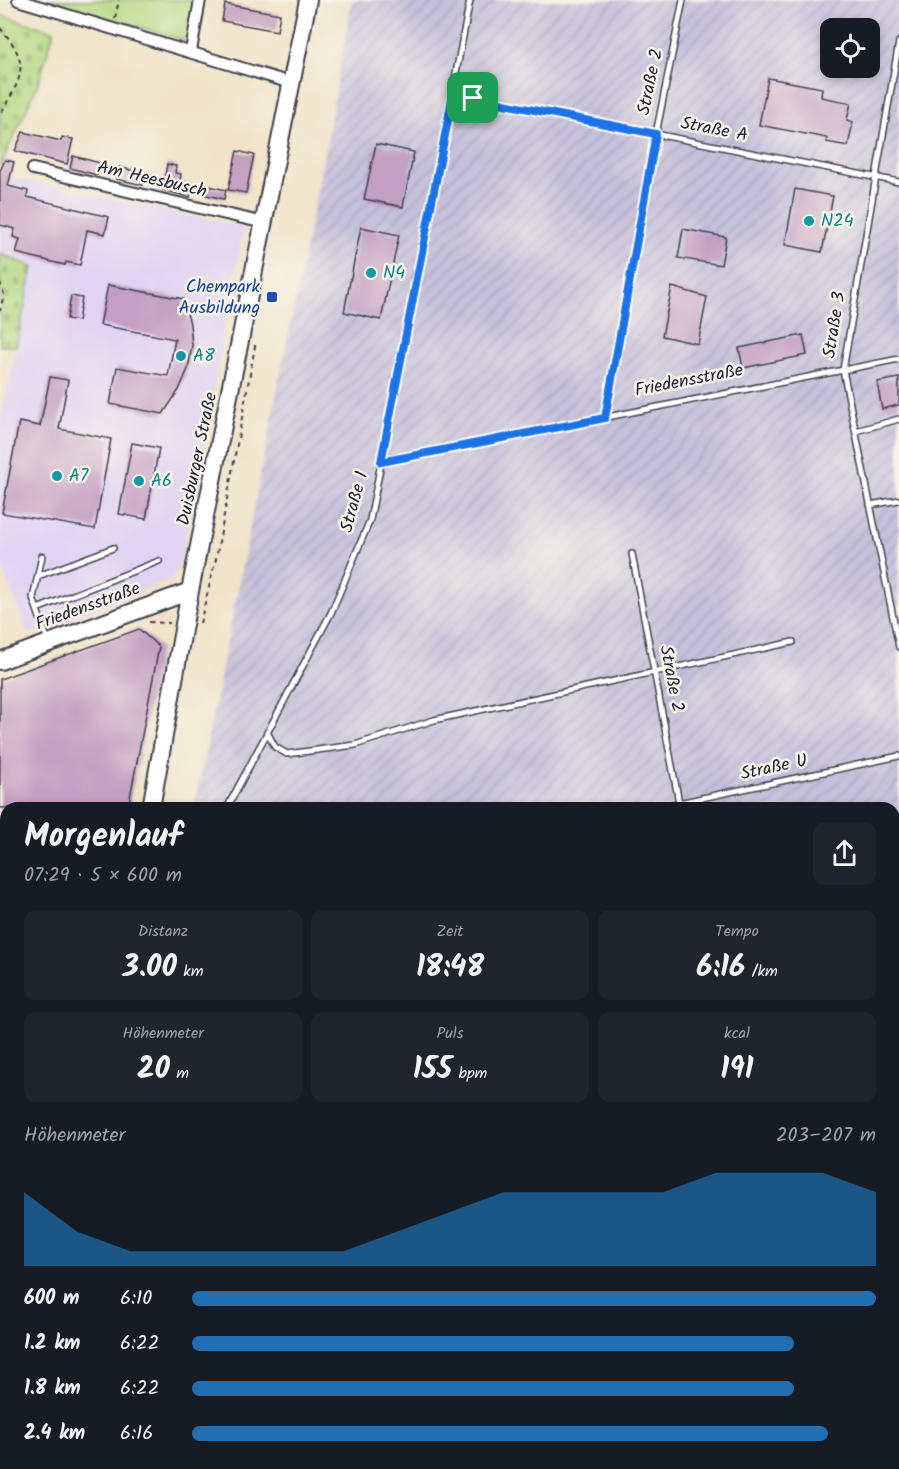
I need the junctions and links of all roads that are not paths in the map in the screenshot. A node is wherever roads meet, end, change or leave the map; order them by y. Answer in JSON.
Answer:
{"nodes":[{"id":1,"x":18,"y":0,"type":"edge"},
{"id":2,"x":200,"y":0,"type":"edge"},
{"id":3,"x":308,"y":0,"type":"edge"},
{"id":4,"x":470,"y":0,"type":"edge"},
{"id":5,"x":683,"y":0,"type":"edge"},
{"id":6,"x":899,"y":42,"type":"edge"},
{"id":7,"x":191,"y":51,"type":"junction"},
{"id":8,"x":291,"y":83,"type":"junction"},
{"id":9,"x":453,"y":94,"type":"junction"},
{"id":10,"x":656,"y":134,"type":"junction"},
{"id":11,"x":33,"y":169,"type":"dead end"},
{"id":12,"x":874,"y":178,"type":"junction"},
{"id":13,"x":899,"y":182,"type":"edge"},
{"id":14,"x":264,"y":223,"type":"junction"},
{"id":15,"x":899,"y":359,"type":"edge"},
{"id":16,"x":843,"y":370,"type":"junction"},
{"id":17,"x":605,"y":418,"type":"junction"},
{"id":18,"x":899,"y":419,"type":"edge"},
{"id":19,"x":856,"y":431,"type":"junction"},
{"id":20,"x":381,"y":462,"type":"junction"},
{"id":21,"x":899,"y":500,"type":"edge"},
{"id":22,"x":870,"y":505,"type":"junction"},
{"id":23,"x":113,"y":548,"type":"dead end"},
{"id":24,"x":632,"y":554,"type":"dead end"},
{"id":25,"x":42,"y":556,"type":"dead end"},
{"id":26,"x":159,"y":561,"type":"dead end"},
{"id":27,"x":38,"y":576,"type":"junction"},
{"id":28,"x":190,"y":591,"type":"junction"},
{"id":29,"x":37,"y":609,"type":"junction"},
{"id":30,"x":793,"y":642,"type":"dead end"},
{"id":31,"x":49,"y":643,"type":"junction"},
{"id":32,"x":899,"y":647,"type":"edge"},
{"id":33,"x":0,"y":661,"type":"edge"},
{"id":34,"x":654,"y":674,"type":"junction"},
{"id":35,"x":267,"y":732,"type":"junction"},
{"id":36,"x":899,"y":756,"type":"edge"},
{"id":37,"x":151,"y":802,"type":"edge"},
{"id":38,"x":230,"y":802,"type":"edge"},
{"id":39,"x":678,"y":802,"type":"edge"},
{"id":40,"x":697,"y":802,"type":"edge"}],
"edges":[{"from":1,"to":7,"type":"street"},
{"from":2,"to":7,"type":"street"},
{"from":3,"to":8,"type":"main road","name":"Duisburger Straße"},
{"from":4,"to":9,"type":"lane","name":"Straße 1"},
{"from":5,"to":10,"type":"lane","name":"Straße 2"},
{"from":6,"to":12,"type":"lane","name":"Straße 3"},
{"from":7,"to":8,"type":"street"},
{"from":8,"to":14,"type":"main road","name":"Duisburger Straße"},
{"from":9,"to":10,"type":"lane","name":"Straße A"},
{"from":9,"to":20,"type":"lane","name":"Straße 1"},
{"from":10,"to":12,"type":"lane","name":"Straße A"},
{"from":10,"to":17,"type":"lane","name":"Straße 2"},
{"from":11,"to":14,"type":"street","name":"Am Heesbusch"},
{"from":12,"to":13,"type":"lane","name":"Straße A"},
{"from":12,"to":16,"type":"lane","name":"Straße 3"},
{"from":14,"to":28,"type":"main road","name":"Duisburger Straße"},
{"from":15,"to":16,"type":"lane","name":"Friedensstraße"},
{"from":16,"to":17,"type":"lane","name":"Friedensstraße"},
{"from":16,"to":19,"type":"lane","name":"Straße 3"},
{"from":17,"to":20,"type":"lane","name":"Friedensstraße"},
{"from":18,"to":19,"type":"lane"},
{"from":19,"to":22,"type":"lane","name":"Straße 3"},
{"from":20,"to":35,"type":"lane","name":"Straße 1"},
{"from":21,"to":22,"type":"lane"},
{"from":22,"to":32,"type":"lane","name":"Straße 3"},
{"from":23,"to":27,"type":"lane"},
{"from":24,"to":34,"type":"lane","name":"Straße 2"},
{"from":25,"to":27,"type":"lane"},
{"from":26,"to":29,"type":"lane"},
{"from":27,"to":29,"type":"lane"},
{"from":28,"to":31,"type":"main road","name":"Friedensstraße"},
{"from":28,"to":37,"type":"main road","name":"Duisburger Straße"},
{"from":29,"to":31,"type":"lane"},
{"from":30,"to":34,"type":"lane"},
{"from":31,"to":33,"type":"main road","name":"Friedensstraße"},
{"from":34,"to":35,"type":"lane"},
{"from":34,"to":39,"type":"lane","name":"Straße 2"},
{"from":35,"to":38,"type":"lane","name":"Straße 1"},
{"from":36,"to":40,"type":"lane","name":"Straße U"}]}
